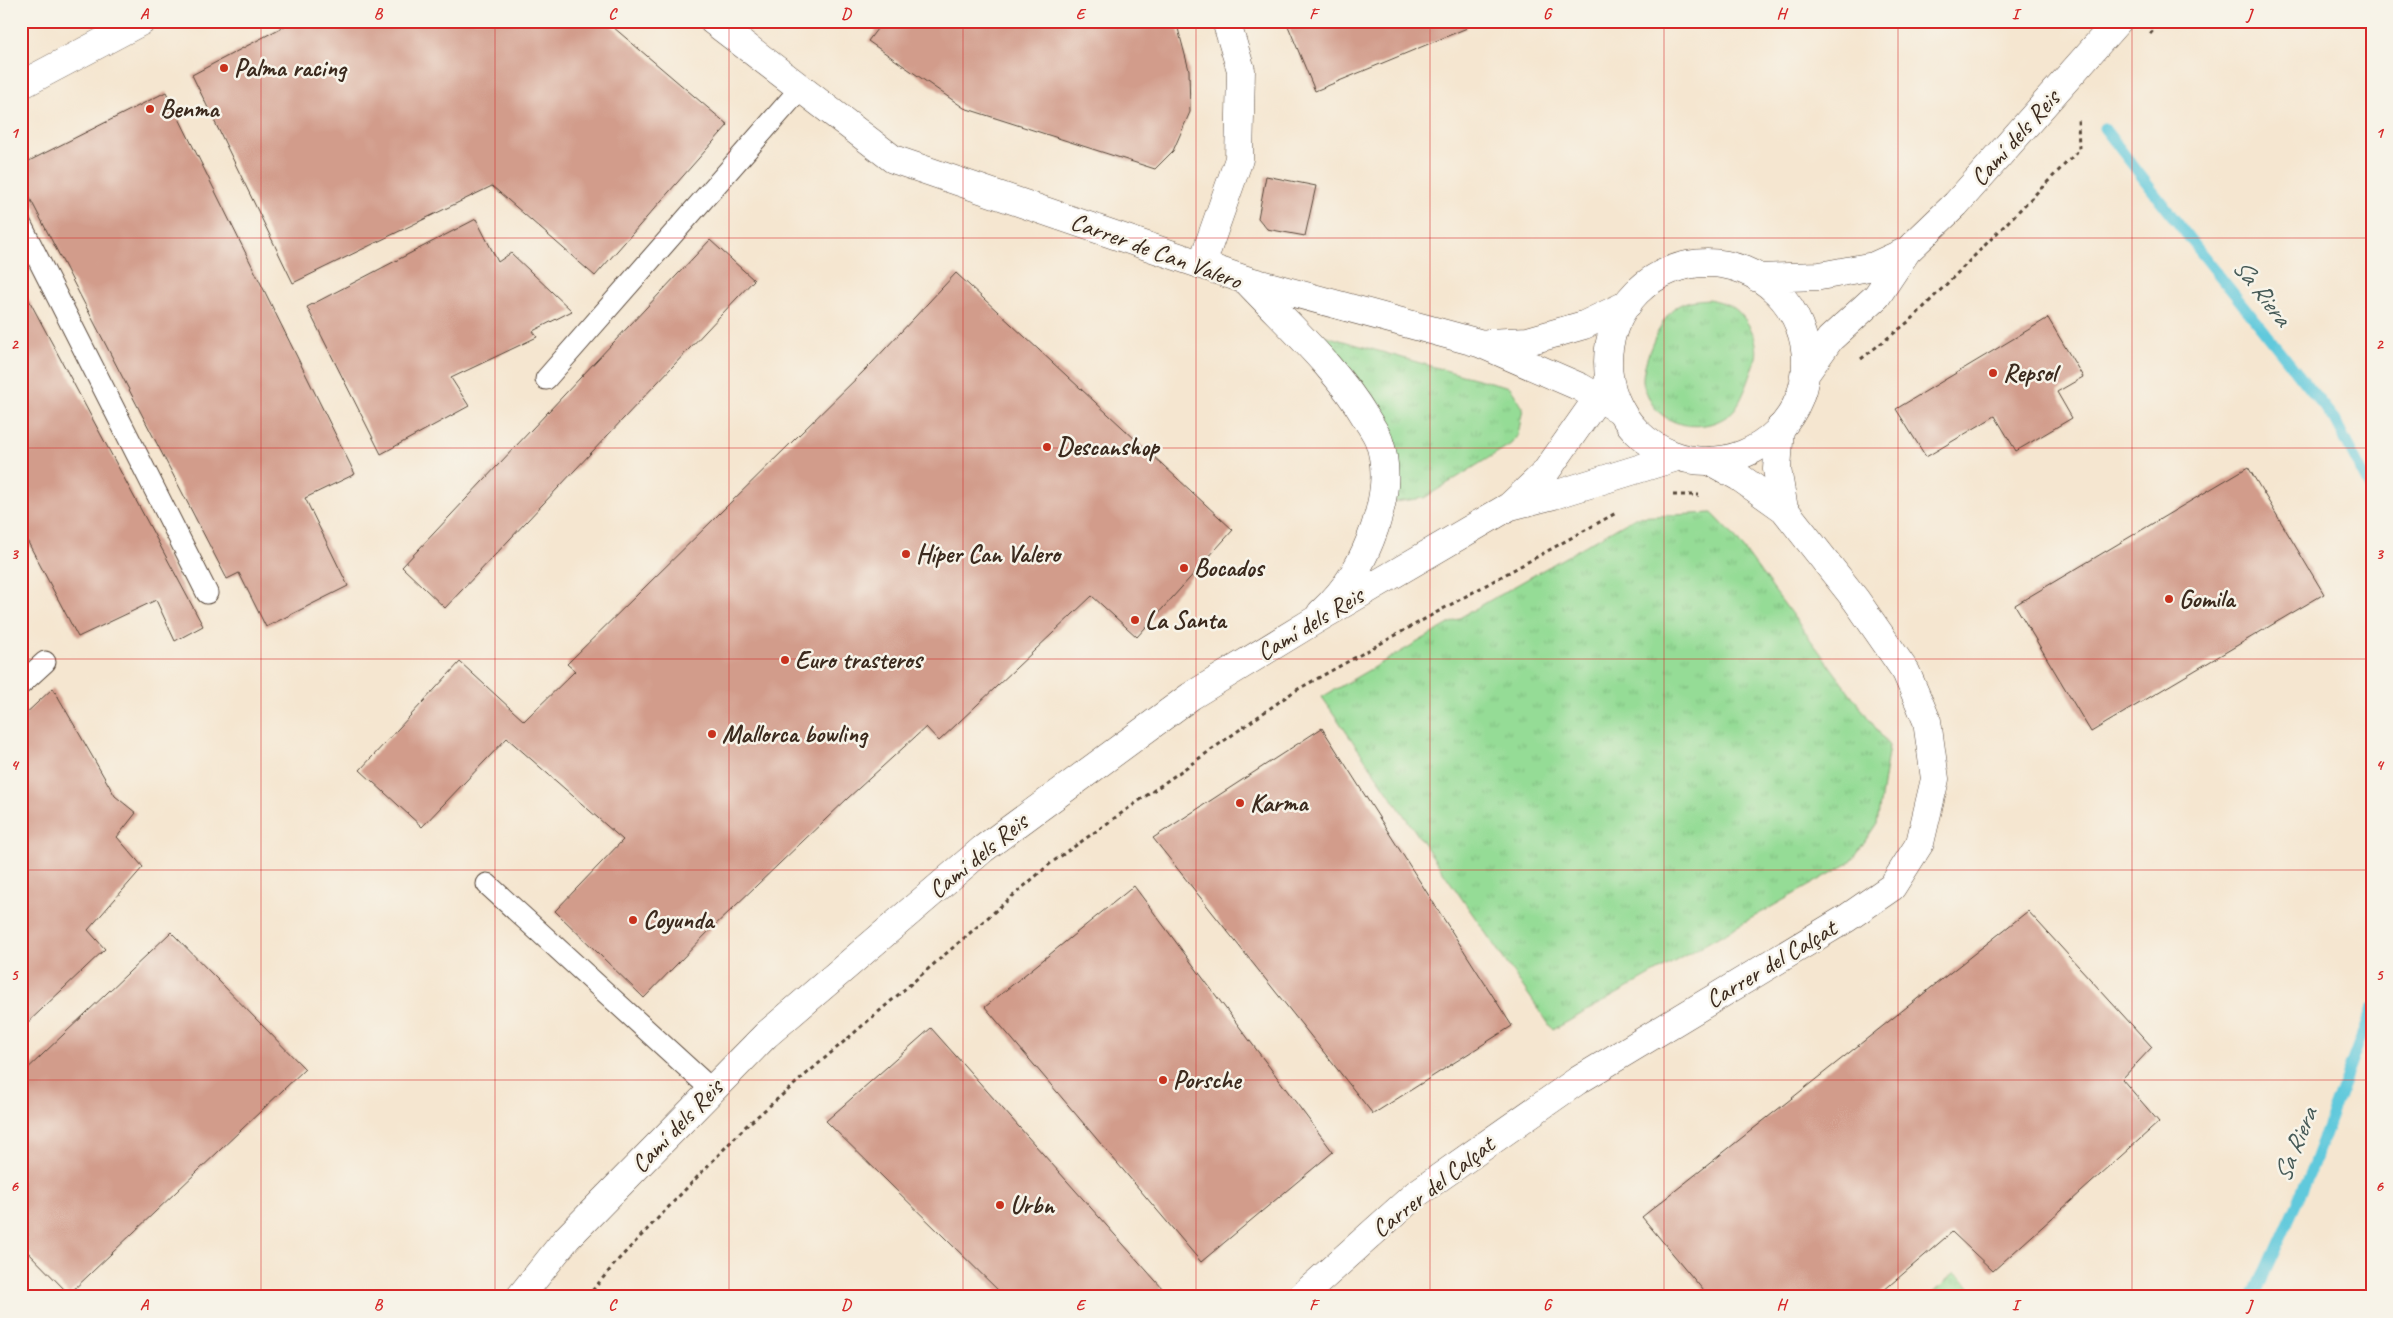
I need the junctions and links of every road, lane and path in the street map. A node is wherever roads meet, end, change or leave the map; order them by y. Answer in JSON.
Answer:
{"nodes":[{"id":1,"x":142,"y":21,"type":"edge"},
{"id":2,"x":713,"y":21,"type":"edge"},
{"id":3,"x":1226,"y":21,"type":"edge"},
{"id":4,"x":2118,"y":21,"type":"edge"},
{"id":5,"x":21,"y":85,"type":"edge"},
{"id":6,"x":801,"y":88,"type":"junction"},
{"id":7,"x":2079,"y":150,"type":"dead end"},
{"id":8,"x":21,"y":225,"type":"edge"},
{"id":9,"x":1907,"y":251,"type":"junction"},
{"id":10,"x":1202,"y":264,"type":"junction"},
{"id":11,"x":1758,"y":278,"type":"junction"},
{"id":12,"x":1246,"y":280,"type":"junction"},
{"id":13,"x":1628,"y":304,"type":"junction"},
{"id":14,"x":1479,"y":343,"type":"junction"},
{"id":15,"x":1860,"y":360,"type":"dead end"},
{"id":16,"x":1804,"y":376,"type":"junction"},
{"id":17,"x":546,"y":379,"type":"dead end"},
{"id":18,"x":1609,"y":397,"type":"junction"},
{"id":19,"x":1780,"y":428,"type":"junction"},
{"id":20,"x":1677,"y":457,"type":"junction"},
{"id":21,"x":1710,"y":462,"type":"junction"},
{"id":22,"x":1668,"y":495,"type":"dead end"},
{"id":23,"x":1704,"y":495,"type":"dead end"},
{"id":24,"x":1510,"y":506,"type":"junction"},
{"id":25,"x":1625,"y":508,"type":"dead end"},
{"id":26,"x":1784,"y":509,"type":"junction"},
{"id":27,"x":207,"y":593,"type":"dead end"},
{"id":28,"x":1312,"y":622,"type":"junction"},
{"id":29,"x":45,"y":662,"type":"dead end"},
{"id":30,"x":21,"y":684,"type":"edge"},
{"id":31,"x":487,"y":884,"type":"dead end"},
{"id":32,"x":712,"y":1090,"type":"junction"},
{"id":33,"x":520,"y":1297,"type":"edge"},
{"id":34,"x":587,"y":1297,"type":"edge"},
{"id":35,"x":1301,"y":1297,"type":"edge"}],
"edges":[{"from":1,"to":5,"type":"street"},
{"from":2,"to":6,"type":"street","name":"Carrer de Can Valero"},
{"from":3,"to":10,"type":"street"},
{"from":4,"to":9,"type":"street","name":"Camí dels Reis"},
{"from":6,"to":10,"type":"street","name":"Carrer de Can Valero"},
{"from":6,"to":17,"type":"lane"},
{"from":7,"to":15,"type":"path"},
{"from":8,"to":27,"type":"lane"},
{"from":9,"to":11,"type":"street"},
{"from":9,"to":16,"type":"street"},
{"from":10,"to":12,"type":"street","name":"Carrer de Can Valero"},
{"from":11,"to":13,"type":"street"},
{"from":11,"to":16,"type":"street"},
{"from":12,"to":14,"type":"street"},
{"from":12,"to":28,"type":"street","name":"Carrer de Can Valero"},
{"from":13,"to":14,"type":"street"},
{"from":13,"to":18,"type":"street"},
{"from":14,"to":18,"type":"street"},
{"from":16,"to":19,"type":"street"},
{"from":18,"to":20,"type":"street"},
{"from":18,"to":24,"type":"street"},
{"from":19,"to":21,"type":"street"},
{"from":19,"to":26,"type":"street"},
{"from":20,"to":21,"type":"street"},
{"from":20,"to":24,"type":"street"},
{"from":21,"to":26,"type":"street"},
{"from":22,"to":23,"type":"path"},
{"from":24,"to":28,"type":"street","name":"Camí dels Reis"},
{"from":25,"to":34,"type":"path"},
{"from":26,"to":35,"type":"street","name":"Carrer del Calçat"},
{"from":28,"to":32,"type":"street","name":"Camí dels Reis"},
{"from":29,"to":30,"type":"lane"},
{"from":31,"to":32,"type":"lane"},
{"from":32,"to":33,"type":"street","name":"Camí dels Reis"}]}
